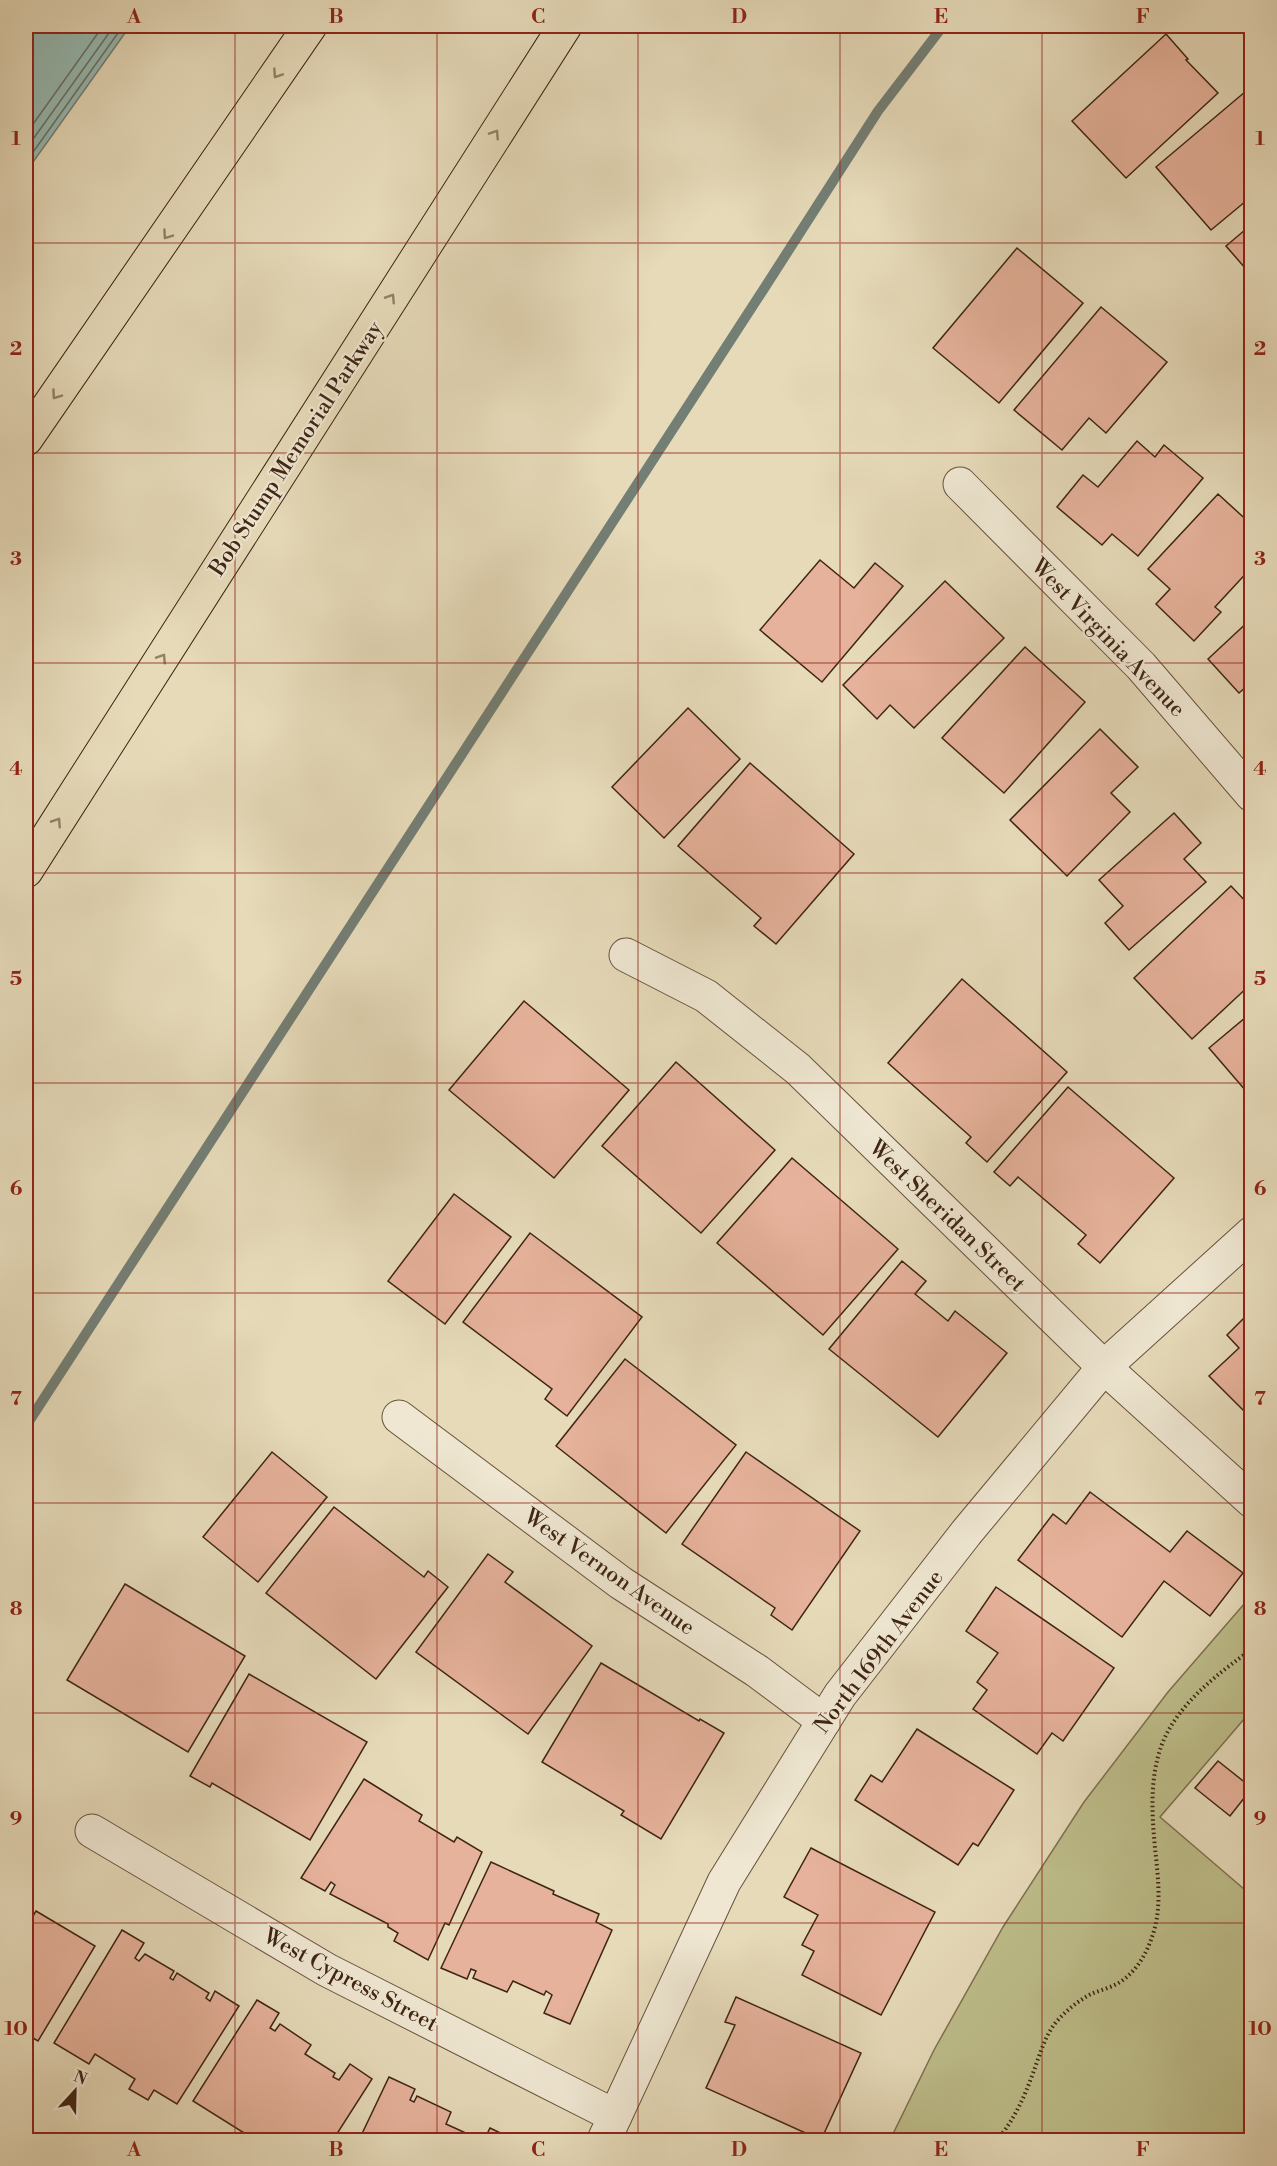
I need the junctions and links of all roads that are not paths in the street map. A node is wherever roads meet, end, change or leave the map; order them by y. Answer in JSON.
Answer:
{"nodes":[{"id":1,"x":310,"y":26,"type":"edge"},
{"id":2,"x":565,"y":26,"type":"edge"},
{"id":3,"x":26,"y":439,"type":"edge"},
{"id":4,"x":960,"y":484,"type":"dead end"},
{"id":5,"x":1251,"y":795,"type":"edge"},
{"id":6,"x":26,"y":872,"type":"edge"},
{"id":7,"x":626,"y":955,"type":"dead end"},
{"id":8,"x":1251,"y":1233,"type":"edge"},
{"id":9,"x":1104,"y":1367,"type":"junction"},
{"id":10,"x":399,"y":1417,"type":"dead end"},
{"id":11,"x":1251,"y":1501,"type":"edge"},
{"id":12,"x":824,"y":1721,"type":"junction"},
{"id":13,"x":92,"y":1831,"type":"dead end"},
{"id":14,"x":609,"y":2128,"type":"edge"}],
"edges":[{"from":1,"to":3,"type":"highway","one_way":true},
{"from":6,"to":2,"type":"highway","name":"Bob Stump Memorial Parkway","one_way":true},
{"from":4,"to":5,"type":"street","name":"West Virginia Avenue"},
{"from":7,"to":9,"type":"street","name":"West Sheridan Street"},
{"from":8,"to":9,"type":"street","name":"North 169th Avenue"},
{"from":9,"to":11,"type":"street","name":"West Sheridan Street"},
{"from":9,"to":12,"type":"street","name":"North 169th Avenue"},
{"from":10,"to":12,"type":"street","name":"West Vernon Avenue"},
{"from":12,"to":14,"type":"street","name":"North 169th Avenue"},
{"from":13,"to":14,"type":"street","name":"West Cypress Street"}]}
